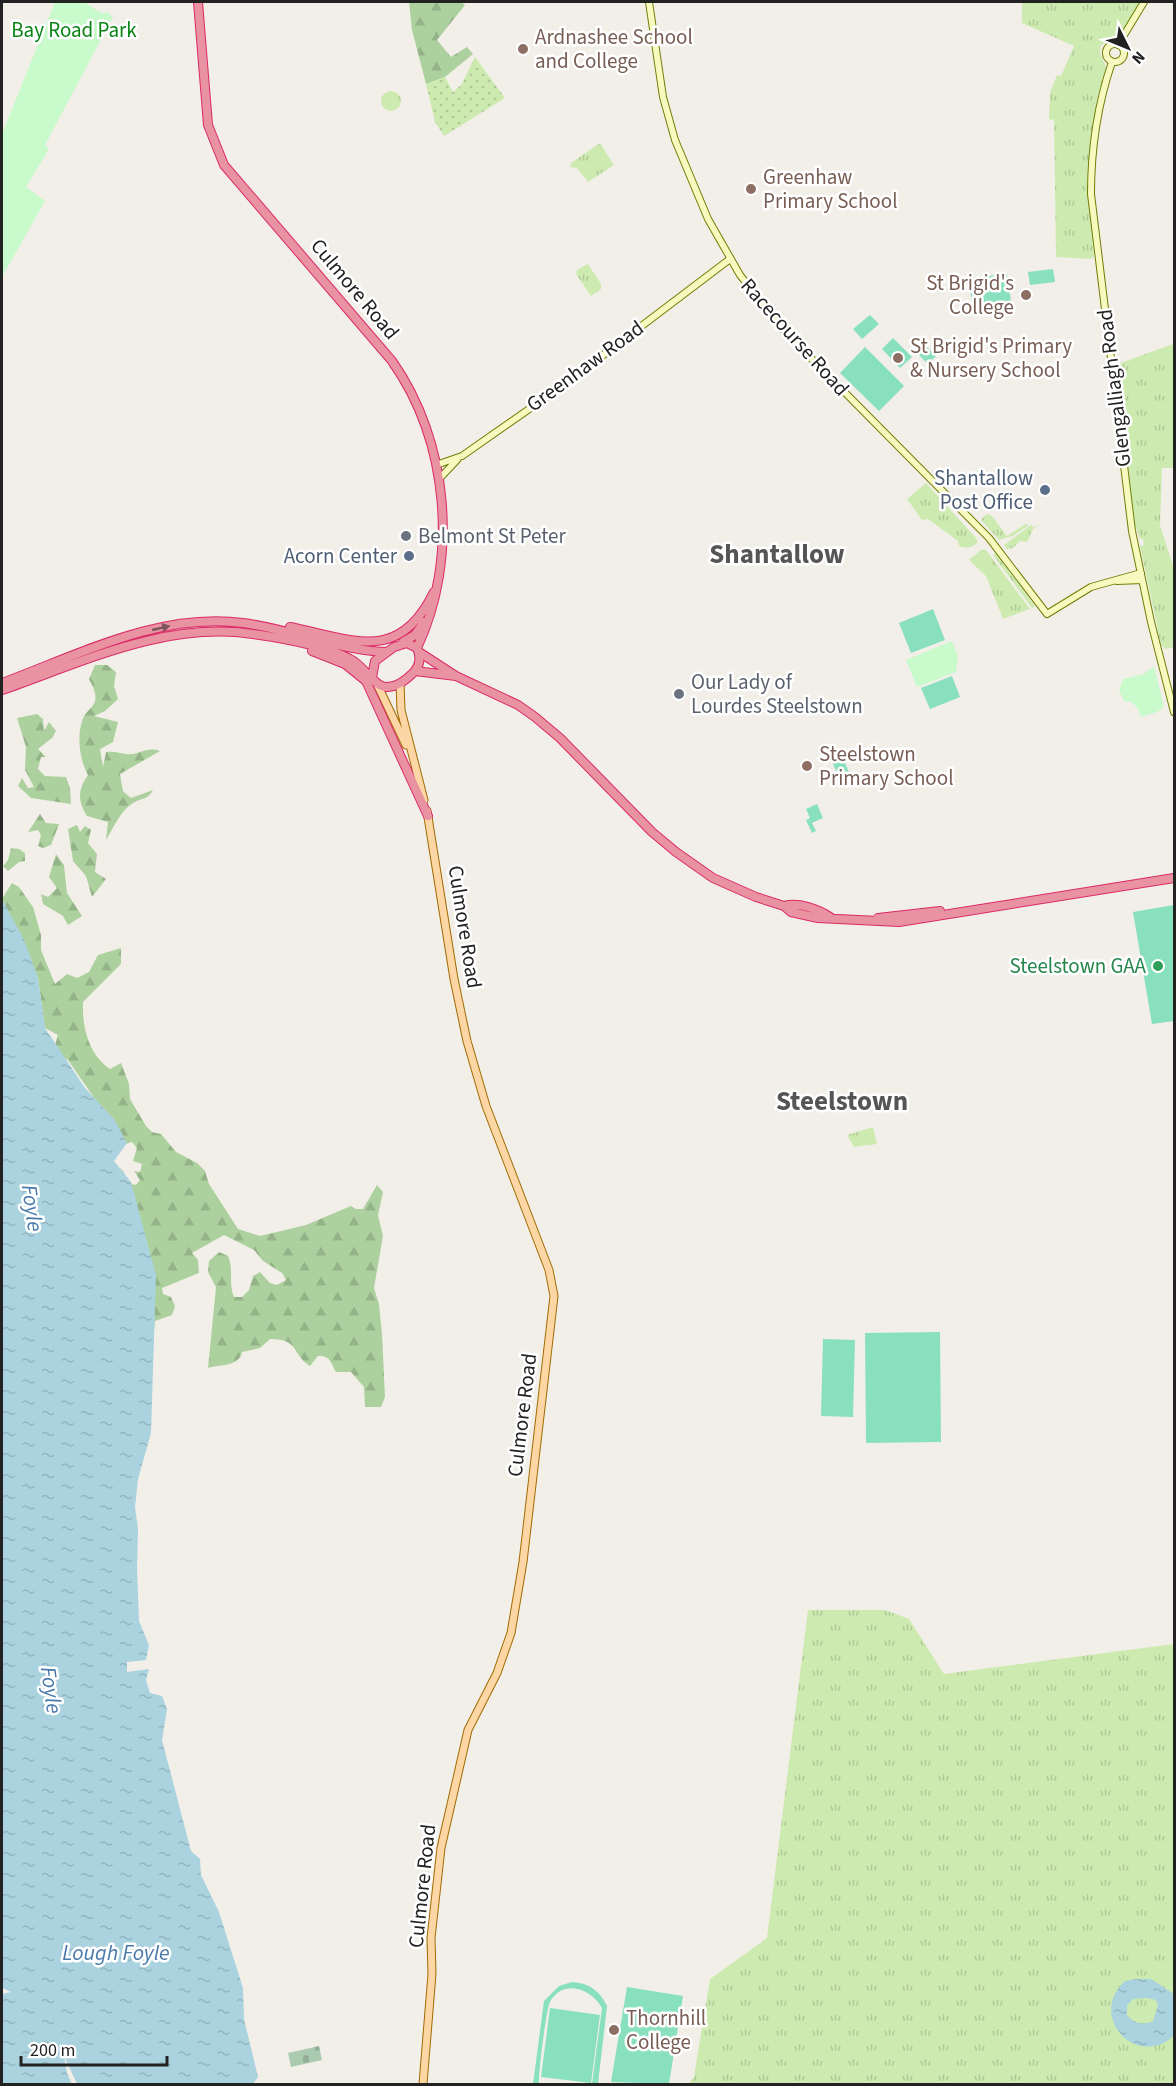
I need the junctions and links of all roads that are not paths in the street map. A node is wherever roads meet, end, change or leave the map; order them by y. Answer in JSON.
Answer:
{"nodes":[{"id":1,"x":198,"y":2,"type":"edge"},
{"id":2,"x":649,"y":2,"type":"edge"},
{"id":3,"x":1144,"y":2,"type":"edge"},
{"id":4,"x":1118,"y":45,"type":"junction"},
{"id":5,"x":1112,"y":62,"type":"junction"},
{"id":6,"x":730,"y":259,"type":"junction"},
{"id":7,"x":462,"y":456,"type":"junction"},
{"id":8,"x":436,"y":465,"type":"junction"},
{"id":9,"x":439,"y":479,"type":"junction"},
{"id":10,"x":1141,"y":577,"type":"junction"},
{"id":11,"x":440,"y":578,"type":"junction"},
{"id":12,"x":429,"y":616,"type":"junction"},
{"id":13,"x":241,"y":623,"type":"junction"},
{"id":14,"x":281,"y":640,"type":"junction"},
{"id":15,"x":402,"y":643,"type":"junction"},
{"id":16,"x":418,"y":650,"type":"junction"},
{"id":17,"x":386,"y":652,"type":"junction"},
{"id":18,"x":415,"y":671,"type":"junction"},
{"id":19,"x":456,"y":676,"type":"junction"},
{"id":20,"x":374,"y":680,"type":"junction"},
{"id":21,"x":400,"y":683,"type":"junction"},
{"id":22,"x":4,"y":686,"type":"edge"},
{"id":23,"x":1174,"y":712,"type":"edge"},
{"id":24,"x":411,"y":755,"type":"junction"},
{"id":25,"x":428,"y":816,"type":"junction"},
{"id":26,"x":1174,"y":878,"type":"edge"},
{"id":27,"x":423,"y":2085,"type":"edge"}],
"edges":[{"from":1,"to":8,"type":"highway","name":"Culmore Road"},
{"from":2,"to":6,"type":"main road","name":"Racecourse Road"},
{"from":3,"to":4,"type":"main road","name":"Glengalliagh Road"},
{"from":4,"to":5,"type":"main road","name":"Glengalliagh Road"},
{"from":4,"to":5,"type":"main road","name":"Glengalliagh Road"},
{"from":5,"to":10,"type":"main road","name":"Glengalliagh Road"},
{"from":6,"to":7,"type":"main road","name":"Greenhaw Road"},
{"from":6,"to":10,"type":"main road","name":"Racecourse Road"},
{"from":7,"to":8,"type":"main road","name":"Greenhaw Road"},
{"from":7,"to":9,"type":"main road"},
{"from":8,"to":9,"type":"highway","name":"Culmore Road"},
{"from":9,"to":11,"type":"highway","name":"Culmore Road"},
{"from":10,"to":23,"type":"main road","name":"Glengalliagh Road"},
{"from":11,"to":12,"type":"highway","name":"Culmore Road"},
{"from":11,"to":13,"type":"highway"},
{"from":12,"to":15,"type":"highway","name":"Culmore Road"},
{"from":12,"to":16,"type":"highway","name":"Culmore Road"},
{"from":13,"to":17,"type":"highway"},
{"from":22,"to":13,"type":"highway","one_way":true},
{"from":14,"to":20,"type":"highway"},
{"from":14,"to":22,"type":"highway"},
{"from":14,"to":25,"type":"highway"},
{"from":15,"to":16,"type":"highway"},
{"from":15,"to":17,"type":"highway"},
{"from":16,"to":18,"type":"highway"},
{"from":16,"to":19,"type":"highway"},
{"from":17,"to":20,"type":"highway"},
{"from":18,"to":19,"type":"highway"},
{"from":18,"to":21,"type":"highway"},
{"from":19,"to":26,"type":"highway"},
{"from":20,"to":21,"type":"highway"},
{"from":20,"to":24,"type":"main road","name":"Culmore Road"},
{"from":21,"to":24,"type":"main road","name":"Culmore Road"},
{"from":24,"to":25,"type":"main road","name":"Culmore Road"},
{"from":25,"to":27,"type":"main road","name":"Culmore Road"}]}
